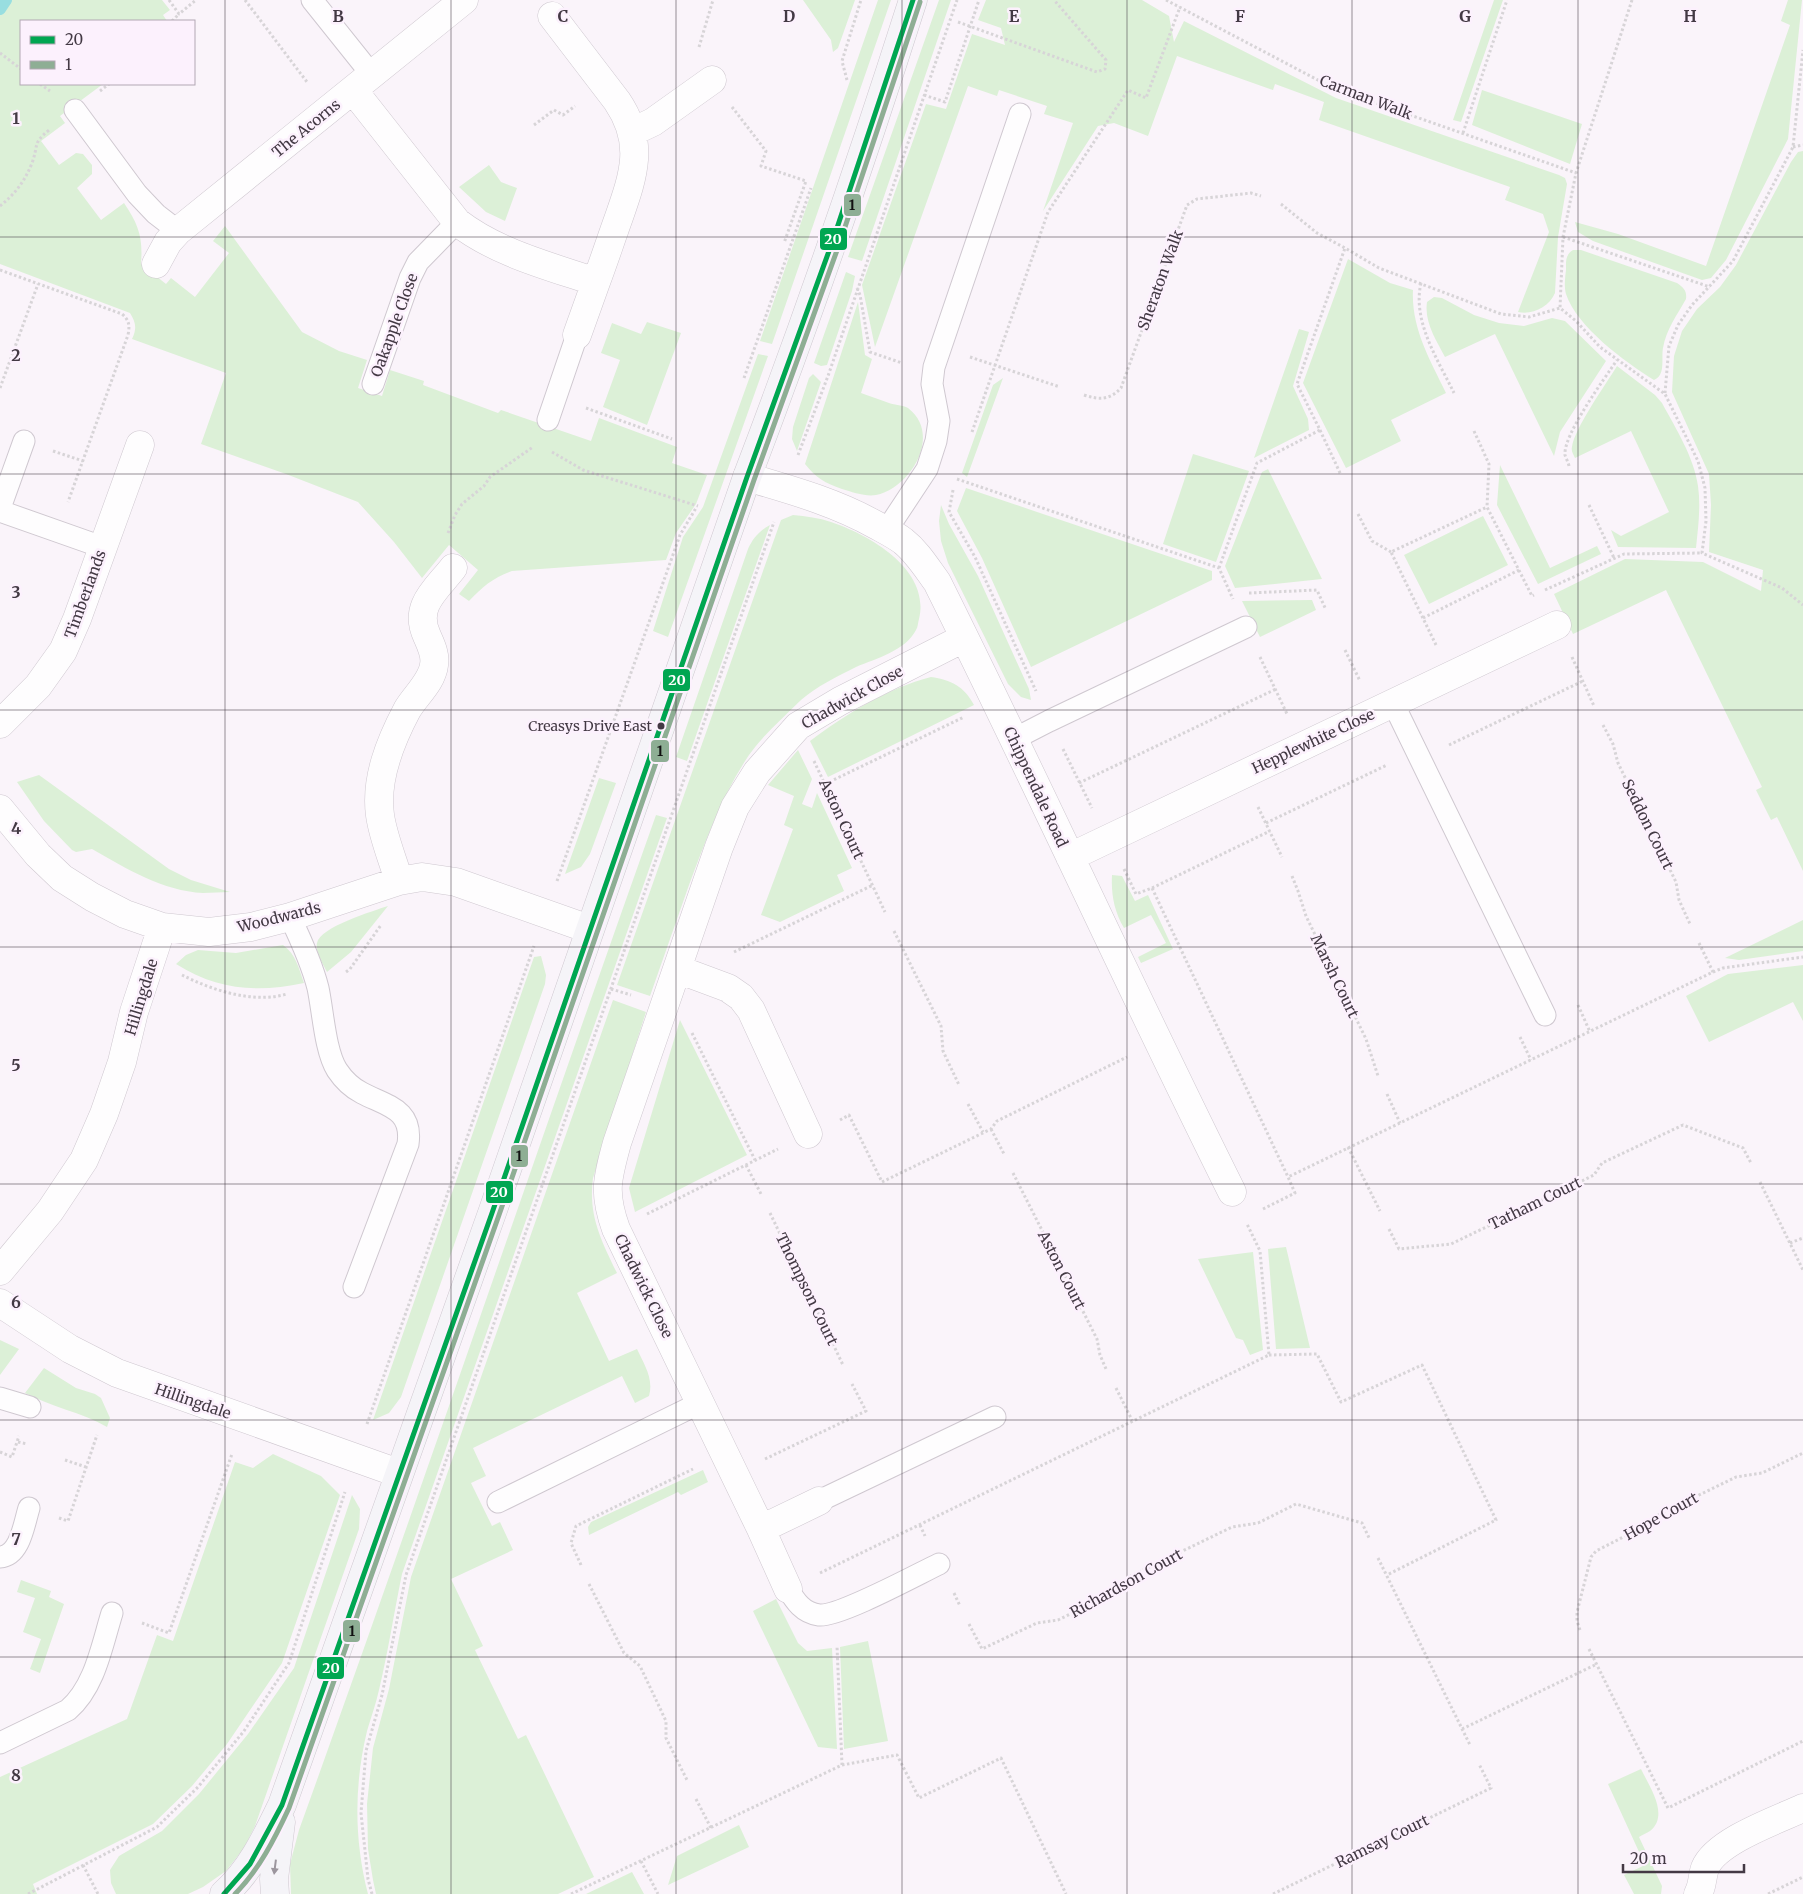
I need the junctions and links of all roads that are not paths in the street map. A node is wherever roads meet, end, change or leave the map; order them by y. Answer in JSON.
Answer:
{"nodes":[{"id":1,"x":312,"y":0,"type":"edge"},
{"id":2,"x":464,"y":0,"type":"edge"},
{"id":3,"x":913,"y":0,"type":"edge"},
{"id":4,"x":552,"y":16,"type":"dead end"},
{"id":5,"x":712,"y":80,"type":"dead end"},
{"id":6,"x":362,"y":83,"type":"junction"},
{"id":7,"x":75,"y":110,"type":"road end"},
{"id":8,"x":1020,"y":114,"type":"dead end"},
{"id":9,"x":632,"y":132,"type":"junction"},
{"id":10,"x":457,"y":222,"type":"junction"},
{"id":11,"x":178,"y":231,"type":"junction"},
{"id":12,"x":156,"y":264,"type":"dead end"},
{"id":13,"x":596,"y":282,"type":"junction"},
{"id":14,"x":577,"y":335,"type":"joint"},
{"id":15,"x":373,"y":384,"type":"dead end"},
{"id":16,"x":548,"y":420,"type":"road end"},
{"id":17,"x":24,"y":441,"type":"dead end"},
{"id":18,"x":140,"y":445,"type":"dead end"},
{"id":19,"x":747,"y":477,"type":"junction"},
{"id":20,"x":0,"y":509,"type":"edge"},
{"id":21,"x":886,"y":531,"type":"junction"},
{"id":22,"x":102,"y":547,"type":"junction"},
{"id":23,"x":453,"y":568,"type":"road end"},
{"id":24,"x":1557,"y":625,"type":"road end"},
{"id":25,"x":1246,"y":627,"type":"road end"},
{"id":26,"x":964,"y":638,"type":"junction"},
{"id":27,"x":1393,"y":703,"type":"junction"},
{"id":28,"x":0,"y":724,"type":"edge"},
{"id":29,"x":1014,"y":739,"type":"junction"},
{"id":30,"x":0,"y":809,"type":"edge"},
{"id":31,"x":1070,"y":858,"type":"junction"},
{"id":32,"x":399,"y":881,"type":"junction"},
{"id":33,"x":290,"y":917,"type":"junction"},
{"id":34,"x":162,"y":927,"type":"junction"},
{"id":35,"x":589,"y":929,"type":"junction"},
{"id":36,"x":677,"y":969,"type":"junction"},
{"id":37,"x":1545,"y":1015,"type":"dead end"},
{"id":38,"x":808,"y":1134,"type":"road end"},
{"id":39,"x":1232,"y":1192,"type":"road end"},
{"id":40,"x":0,"y":1271,"type":"edge"},
{"id":41,"x":354,"y":1287,"type":"dead end"},
{"id":42,"x":0,"y":1303,"type":"edge"},
{"id":43,"x":0,"y":1398,"type":"edge"},
{"id":44,"x":700,"y":1403,"type":"junction"},
{"id":45,"x":30,"y":1407,"type":"dead end"},
{"id":46,"x":995,"y":1417,"type":"dead end"},
{"id":47,"x":398,"y":1473,"type":"junction"},
{"id":48,"x":819,"y":1501,"type":"joint"},
{"id":49,"x":498,"y":1502,"type":"dead end"},
{"id":50,"x":29,"y":1508,"type":"road end"},
{"id":51,"x":761,"y":1529,"type":"junction"},
{"id":52,"x":0,"y":1557,"type":"edge"},
{"id":53,"x":939,"y":1564,"type":"dead end"},
{"id":54,"x":788,"y":1589,"type":"joint"},
{"id":55,"x":112,"y":1613,"type":"road end"},
{"id":56,"x":0,"y":1743,"type":"edge"},
{"id":57,"x":282,"y":1805,"type":"junction"},
{"id":58,"x":1803,"y":1808,"type":"edge"},
{"id":59,"x":224,"y":1894,"type":"edge"},
{"id":60,"x":275,"y":1894,"type":"edge"},
{"id":61,"x":1698,"y":1894,"type":"edge"}],
"edges":[{"from":1,"to":6,"type":"lane"},
{"from":2,"to":6,"type":"street","name":"The Acorns"},
{"from":3,"to":19,"type":"street"},
{"from":4,"to":9,"type":"street"},
{"from":5,"to":9,"type":"street"},
{"from":6,"to":10,"type":"street"},
{"from":6,"to":11,"type":"street","name":"The Acorns"},
{"from":7,"to":11,"type":"lane"},
{"from":8,"to":21,"type":"lane"},
{"from":9,"to":13,"type":"street"},
{"from":10,"to":13,"type":"street"},
{"from":10,"to":15,"type":"lane","name":"Oakapple Close"},
{"from":11,"to":12,"type":"street","name":"The Acorns"},
{"from":13,"to":14,"type":"street"},
{"from":14,"to":16,"type":"lane"},
{"from":17,"to":20,"type":"lane"},
{"from":18,"to":22,"type":"street","name":"Timberlands"},
{"from":19,"to":21,"type":"street","name":"Chippendale Road"},
{"from":19,"to":35,"type":"street"},
{"from":20,"to":22,"type":"lane"},
{"from":21,"to":26,"type":"street","name":"Chippendale Road"},
{"from":22,"to":28,"type":"street","name":"Timberlands"},
{"from":23,"to":32,"type":"street"},
{"from":24,"to":27,"type":"street","name":"Hepplewhite Close"},
{"from":25,"to":29,"type":"lane"},
{"from":26,"to":29,"type":"street","name":"Chippendale Road"},
{"from":26,"to":36,"type":"street","name":"Chadwick Close"},
{"from":27,"to":31,"type":"street","name":"Hepplewhite Close"},
{"from":27,"to":37,"type":"lane"},
{"from":29,"to":31,"type":"street","name":"Chippendale Road"},
{"from":30,"to":34,"type":"street","name":"Woodwards"},
{"from":31,"to":39,"type":"street","name":"Chippendale Road"},
{"from":32,"to":33,"type":"street","name":"Woodwards"},
{"from":32,"to":35,"type":"street","name":"Woodwards"},
{"from":33,"to":34,"type":"street","name":"Woodwards"},
{"from":33,"to":41,"type":"lane"},
{"from":34,"to":40,"type":"street","name":"Hillingdale"},
{"from":35,"to":47,"type":"street"},
{"from":36,"to":38,"type":"street"},
{"from":36,"to":44,"type":"street","name":"Chadwick Close"},
{"from":42,"to":47,"type":"street","name":"Hillingdale"},
{"from":43,"to":45,"type":"lane"},
{"from":44,"to":49,"type":"lane"},
{"from":44,"to":51,"type":"street","name":"Chadwick Close"},
{"from":46,"to":48,"type":"lane"},
{"from":47,"to":57,"type":"street"},
{"from":48,"to":51,"type":"street"},
{"from":50,"to":52,"type":"lane"},
{"from":51,"to":54,"type":"street","name":"Chadwick Close"},
{"from":53,"to":54,"type":"lane"},
{"from":55,"to":56,"type":"lane"},
{"from":57,"to":59,"type":"street"},
{"from":57,"to":60,"type":"street","one_way":true},
{"from":58,"to":61,"type":"street"}]}
